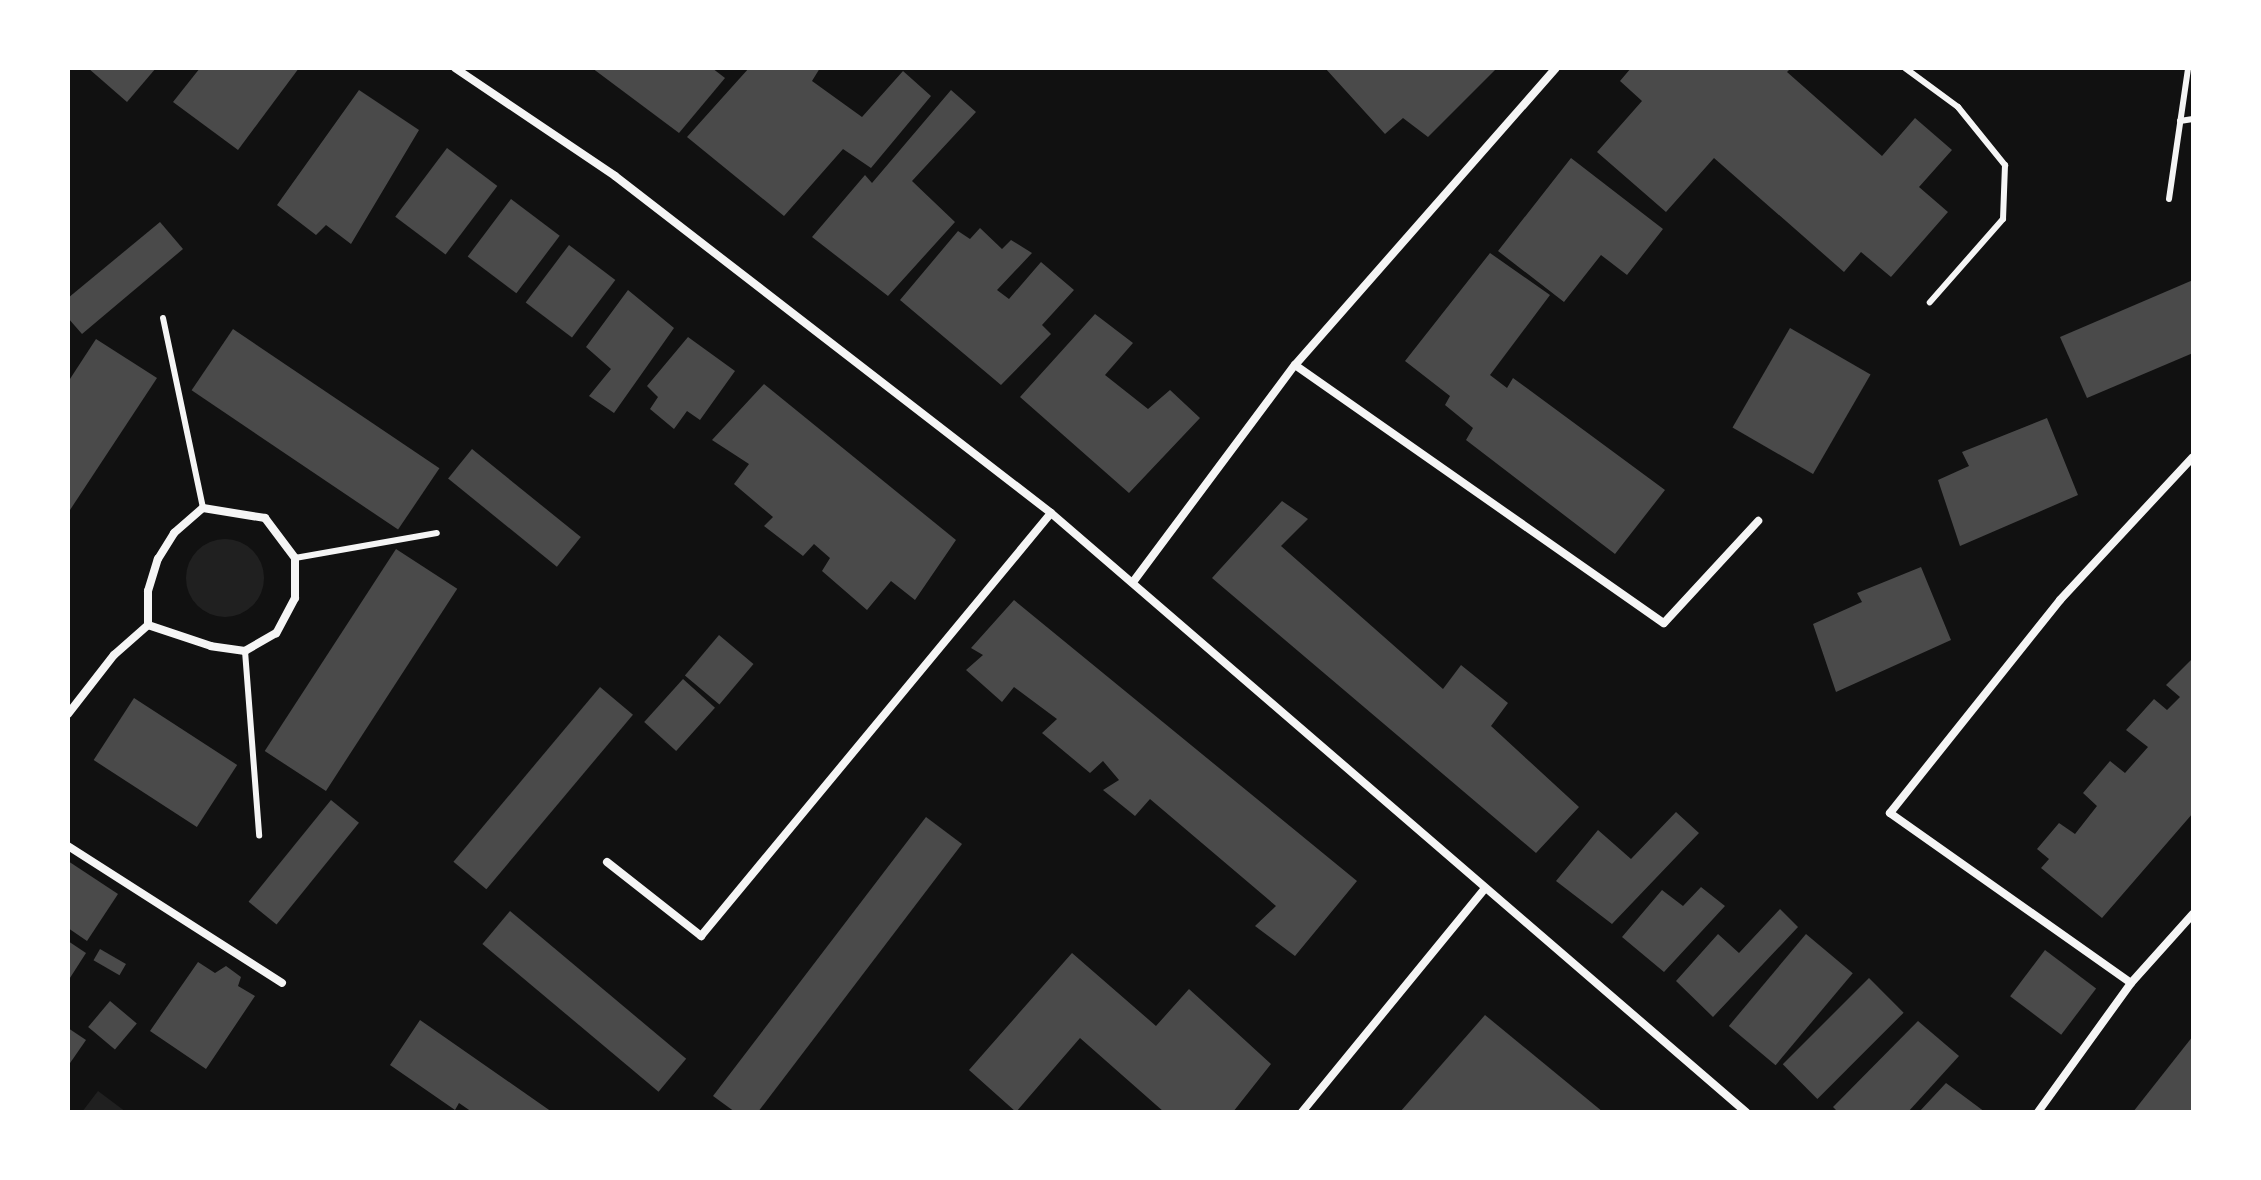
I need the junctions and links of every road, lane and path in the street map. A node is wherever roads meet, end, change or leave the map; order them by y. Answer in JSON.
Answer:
{"nodes":[{"id":1,"x":455,"y":68,"type":"edge"},
{"id":2,"x":1556,"y":68,"type":"edge"},
{"id":3,"x":1905,"y":68,"type":"edge"},
{"id":4,"x":2188,"y":68,"type":"edge"},
{"id":5,"x":2193,"y":119,"type":"edge"},
{"id":6,"x":2180,"y":121,"type":"junction"},
{"id":7,"x":2169,"y":199,"type":"dead end"},
{"id":8,"x":1930,"y":302,"type":"dead end"},
{"id":9,"x":163,"y":318,"type":"dead end"},
{"id":10,"x":1295,"y":365,"type":"junction"},
{"id":11,"x":2193,"y":457,"type":"edge"},
{"id":12,"x":203,"y":508,"type":"junction"},
{"id":13,"x":1051,"y":513,"type":"junction"},
{"id":14,"x":1758,"y":521,"type":"dead end"},
{"id":15,"x":437,"y":533,"type":"dead end"},
{"id":16,"x":295,"y":558,"type":"junction"},
{"id":17,"x":1133,"y":582,"type":"junction"},
{"id":18,"x":148,"y":625,"type":"junction"},
{"id":19,"x":245,"y":651,"type":"junction"},
{"id":20,"x":68,"y":714,"type":"edge"},
{"id":21,"x":259,"y":835,"type":"dead end"},
{"id":22,"x":68,"y":846,"type":"edge"},
{"id":23,"x":607,"y":862,"type":"dead end"},
{"id":24,"x":1484,"y":890,"type":"junction"},
{"id":25,"x":2193,"y":914,"type":"edge"},
{"id":26,"x":282,"y":983,"type":"dead end"},
{"id":27,"x":2131,"y":983,"type":"junction"},
{"id":28,"x":1302,"y":1112,"type":"edge"},
{"id":29,"x":1746,"y":1112,"type":"edge"},
{"id":30,"x":2038,"y":1112,"type":"edge"}],
"edges":[{"from":1,"to":13,"type":"street"},
{"from":2,"to":10,"type":"street"},
{"from":3,"to":8,"type":"lane"},
{"from":4,"to":6,"type":"lane"},
{"from":5,"to":6,"type":"lane"},
{"from":6,"to":7,"type":"lane"},
{"from":9,"to":12,"type":"lane"},
{"from":10,"to":14,"type":"street"},
{"from":10,"to":17,"type":"street"},
{"from":11,"to":27,"type":"street"},
{"from":12,"to":16,"type":"street"},
{"from":12,"to":18,"type":"street"},
{"from":13,"to":17,"type":"street"},
{"from":13,"to":23,"type":"street"},
{"from":15,"to":16,"type":"lane"},
{"from":16,"to":19,"type":"street"},
{"from":17,"to":24,"type":"street"},
{"from":18,"to":19,"type":"street"},
{"from":18,"to":20,"type":"street"},
{"from":19,"to":21,"type":"lane"},
{"from":22,"to":26,"type":"street"},
{"from":24,"to":28,"type":"street"},
{"from":24,"to":29,"type":"street"},
{"from":25,"to":27,"type":"street"},
{"from":27,"to":30,"type":"street"}]}
